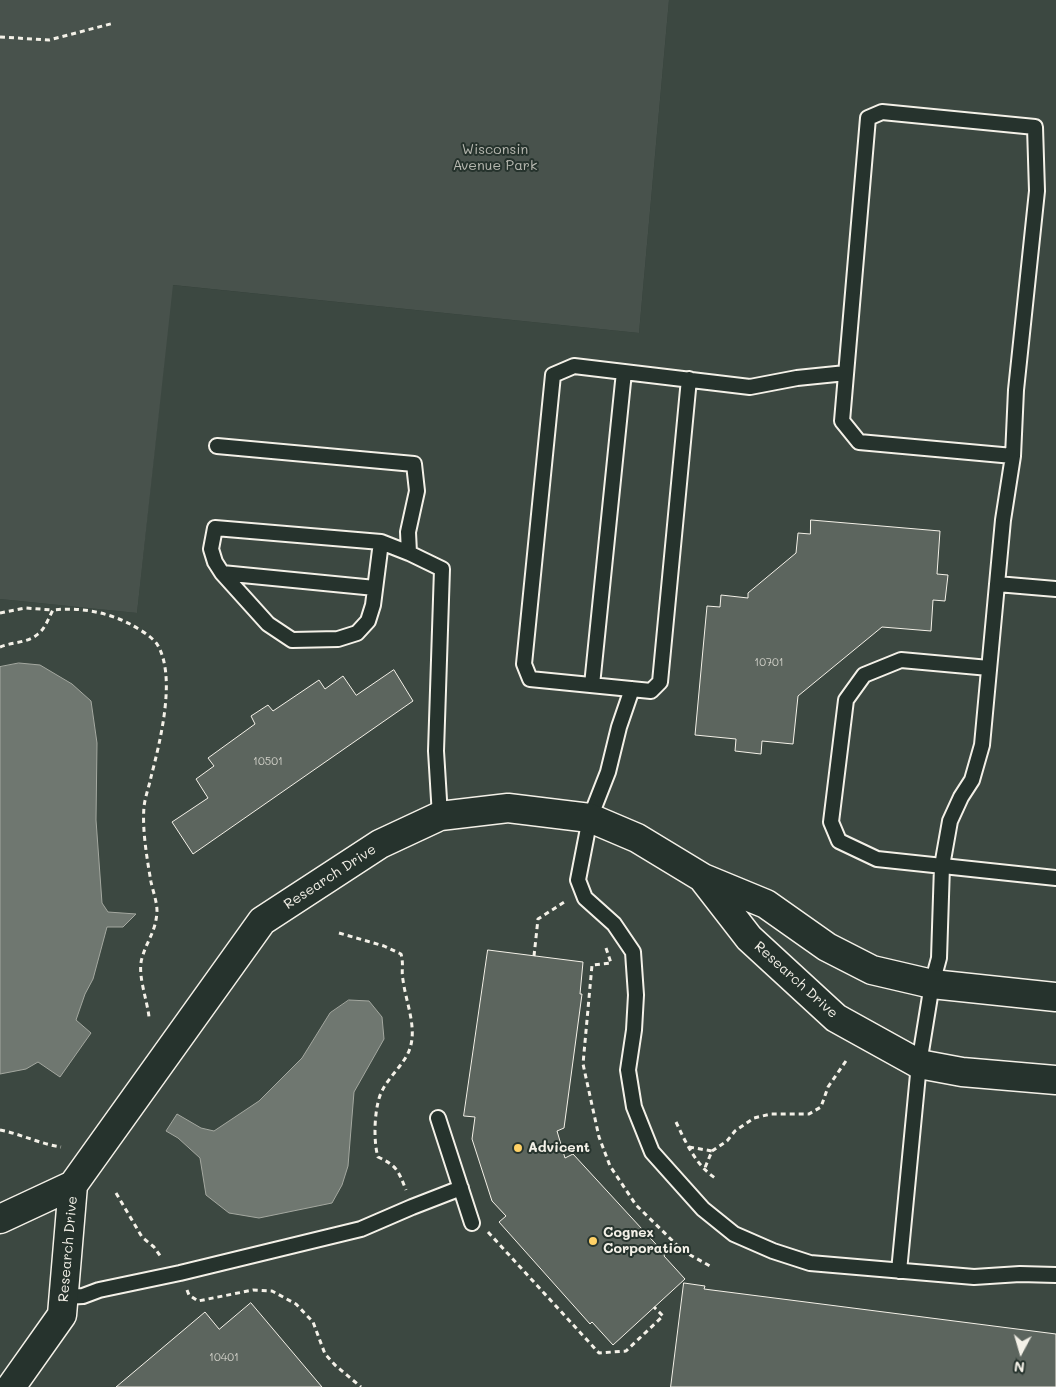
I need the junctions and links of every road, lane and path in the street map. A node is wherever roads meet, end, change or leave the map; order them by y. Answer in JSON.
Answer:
{"nodes":[{"id":1,"x":114,"y":23,"type":"dead end"},
{"id":2,"x":0,"y":37,"type":"edge"},
{"id":3,"x":624,"y":372,"type":"junction"},
{"id":4,"x":846,"y":373,"type":"junction"},
{"id":5,"x":689,"y":379,"type":"junction"},
{"id":6,"x":217,"y":446,"type":"dead end"},
{"id":7,"x":1013,"y":456,"type":"junction"},
{"id":8,"x":380,"y":542,"type":"junction"},
{"id":9,"x":409,"y":553,"type":"junction"},
{"id":10,"x":222,"y":573,"type":"junction"},
{"id":11,"x":997,"y":584,"type":"junction"},
{"id":12,"x":375,"y":588,"type":"junction"},
{"id":13,"x":1056,"y":589,"type":"edge"},
{"id":14,"x":53,"y":610,"type":"junction"},
{"id":15,"x":0,"y":613,"type":"edge"},
{"id":16,"x":0,"y":647,"type":"edge"},
{"id":17,"x":989,"y":668,"type":"junction"},
{"id":18,"x":592,"y":685,"type":"junction"},
{"id":19,"x":632,"y":689,"type":"junction"},
{"id":20,"x":440,"y":816,"type":"junction"},
{"id":21,"x":590,"y":818,"type":"junction"},
{"id":22,"x":942,"y":866,"type":"junction"},
{"id":23,"x":703,"y":878,"type":"junction"},
{"id":24,"x":1056,"y":878,"type":"edge"},
{"id":25,"x":566,"y":901,"type":"dead end"},
{"id":26,"x":340,"y":933,"type":"dead end"},
{"id":27,"x":534,"y":956,"type":"dead end"},
{"id":28,"x":932,"y":984,"type":"junction"},
{"id":29,"x":1056,"y":997,"type":"edge"},
{"id":30,"x":149,"y":1017,"type":"dead end"},
{"id":31,"x":848,"y":1058,"type":"dead end"},
{"id":32,"x":919,"y":1064,"type":"junction"},
{"id":33,"x":1056,"y":1080,"type":"edge"},
{"id":34,"x":438,"y":1118,"type":"dead end"},
{"id":35,"x":676,"y":1122,"type":"dead end"},
{"id":36,"x":0,"y":1130,"type":"edge"},
{"id":37,"x":61,"y":1147,"type":"dead end"},
{"id":38,"x":688,"y":1147,"type":"junction"},
{"id":39,"x":712,"y":1151,"type":"junction"},
{"id":40,"x":704,"y":1170,"type":"junction"},
{"id":41,"x":715,"y":1178,"type":"dead end"},
{"id":42,"x":73,"y":1185,"type":"junction"},
{"id":43,"x":461,"y":1188,"type":"junction"},
{"id":44,"x":116,"y":1193,"type":"dead end"},
{"id":45,"x":412,"y":1207,"type":"junction"},
{"id":46,"x":0,"y":1219,"type":"edge"},
{"id":47,"x":472,"y":1223,"type":"joint"},
{"id":48,"x":899,"y":1271,"type":"junction"},
{"id":49,"x":180,"y":1273,"type":"junction"},
{"id":50,"x":1056,"y":1275,"type":"edge"},
{"id":51,"x":64,"y":1297,"type":"junction"},
{"id":52,"x":654,"y":1307,"type":"dead end"},
{"id":53,"x":11,"y":1387,"type":"edge"},
{"id":54,"x":361,"y":1387,"type":"edge"}],
"edges":[{"from":1,"to":2,"type":"path"},
{"from":3,"to":5,"type":"lane"},
{"from":3,"to":18,"type":"lane"},
{"from":3,"to":18,"type":"lane"},
{"from":4,"to":5,"type":"lane"},
{"from":4,"to":7,"type":"lane"},
{"from":4,"to":7,"type":"lane"},
{"from":5,"to":19,"type":"lane"},
{"from":6,"to":9,"type":"lane"},
{"from":7,"to":11,"type":"lane"},
{"from":8,"to":9,"type":"lane"},
{"from":8,"to":10,"type":"lane"},
{"from":8,"to":12,"type":"lane"},
{"from":9,"to":20,"type":"lane"},
{"from":10,"to":12,"type":"lane"},
{"from":10,"to":12,"type":"lane"},
{"from":11,"to":13,"type":"lane"},
{"from":11,"to":17,"type":"lane"},
{"from":14,"to":15,"type":"path"},
{"from":14,"to":16,"type":"path"},
{"from":14,"to":30,"type":"path"},
{"from":17,"to":22,"type":"lane"},
{"from":17,"to":22,"type":"lane"},
{"from":18,"to":19,"type":"lane"},
{"from":19,"to":21,"type":"lane"},
{"from":20,"to":21,"type":"street","name":"Research Drive"},
{"from":20,"to":42,"type":"street","name":"Research Drive"},
{"from":21,"to":23,"type":"street","name":"Research Drive"},
{"from":21,"to":48,"type":"lane"},
{"from":22,"to":24,"type":"lane"},
{"from":22,"to":28,"type":"lane"},
{"from":23,"to":28,"type":"street","name":"Research Drive"},
{"from":23,"to":32,"type":"street","name":"Research Drive"},
{"from":25,"to":27,"type":"path"},
{"from":26,"to":45,"type":"path"},
{"from":28,"to":29,"type":"street","name":"Research Drive"},
{"from":28,"to":32,"type":"lane"},
{"from":31,"to":39,"type":"path"},
{"from":32,"to":33,"type":"street","name":"Research Drive"},
{"from":32,"to":48,"type":"lane"},
{"from":34,"to":43,"type":"lane"},
{"from":35,"to":38,"type":"path"},
{"from":36,"to":37,"type":"path"},
{"from":38,"to":39,"type":"path"},
{"from":38,"to":40,"type":"path"},
{"from":39,"to":40,"type":"path"},
{"from":40,"to":41,"type":"path"},
{"from":42,"to":46,"type":"street","name":"Research Drive"},
{"from":42,"to":51,"type":"street","name":"Research Drive"},
{"from":43,"to":45,"type":"lane"},
{"from":43,"to":47,"type":"lane"},
{"from":44,"to":49,"type":"path"},
{"from":45,"to":49,"type":"lane"},
{"from":47,"to":52,"type":"path"},
{"from":48,"to":50,"type":"lane"},
{"from":49,"to":51,"type":"lane"},
{"from":49,"to":54,"type":"path"},
{"from":51,"to":53,"type":"street","name":"Research Drive"}]}
